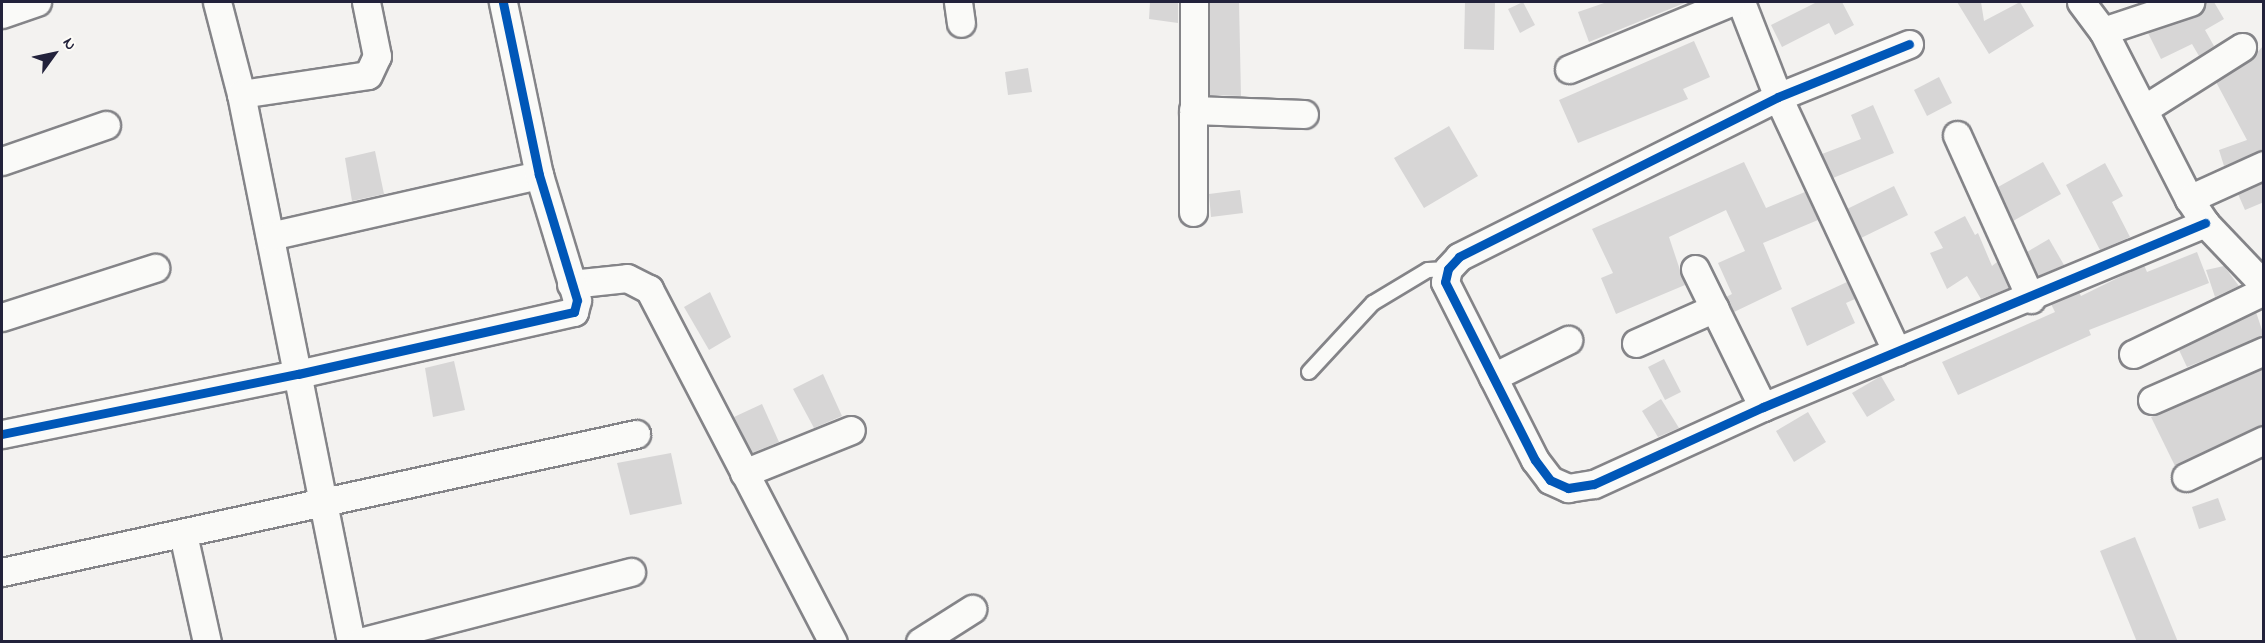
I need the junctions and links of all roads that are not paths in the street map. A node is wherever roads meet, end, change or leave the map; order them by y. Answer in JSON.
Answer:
{"nodes":[{"id":1,"x":37,"y":2,"type":"edge"},
{"id":2,"x":217,"y":2,"type":"edge"},
{"id":3,"x":366,"y":2,"type":"edge"},
{"id":4,"x":503,"y":2,"type":"edge"},
{"id":5,"x":1194,"y":2,"type":"edge"},
{"id":6,"x":1731,"y":2,"type":"edge"},
{"id":7,"x":1741,"y":2,"type":"edge"},
{"id":8,"x":2081,"y":2,"type":"edge"},
{"id":9,"x":2190,"y":2,"type":"edge"},
{"id":10,"x":2,"y":15,"type":"edge"},
{"id":11,"x":2103,"y":31,"type":"junction"},
{"id":12,"x":1909,"y":44,"type":"dead end"},
{"id":13,"x":2242,"y":47,"type":"dead end"},
{"id":14,"x":1569,"y":69,"type":"dead end"},
{"id":15,"x":241,"y":94,"type":"junction"},
{"id":16,"x":1778,"y":97,"type":"junction"},
{"id":17,"x":2144,"y":109,"type":"junction"},
{"id":18,"x":1193,"y":110,"type":"junction"},
{"id":19,"x":1304,"y":114,"type":"dead end"},
{"id":20,"x":106,"y":126,"type":"dead end"},
{"id":21,"x":1957,"y":135,"type":"dead end"},
{"id":22,"x":2,"y":161,"type":"edge"},
{"id":23,"x":2264,"y":165,"type":"edge"},
{"id":24,"x":539,"y":175,"type":"junction"},
{"id":25,"x":2188,"y":199,"type":"junction"},
{"id":26,"x":1193,"y":212,"type":"dead end"},
{"id":27,"x":2205,"y":223,"type":"junction"},
{"id":28,"x":270,"y":236,"type":"junction"},
{"id":29,"x":155,"y":268,"type":"dead end"},
{"id":30,"x":1448,"y":269,"type":"junction"},
{"id":31,"x":1695,"y":269,"type":"dead end"},
{"id":32,"x":571,"y":284,"type":"junction"},
{"id":33,"x":2264,"y":285,"type":"edge"},
{"id":34,"x":2264,"y":291,"type":"edge"},
{"id":35,"x":2031,"y":299,"type":"junction"},
{"id":36,"x":1714,"y":308,"type":"junction"},
{"id":37,"x":2,"y":317,"type":"edge"},
{"id":38,"x":1568,"y":340,"type":"dead end"},
{"id":39,"x":1636,"y":343,"type":"dead end"},
{"id":40,"x":2264,"y":351,"type":"edge"},
{"id":41,"x":1897,"y":352,"type":"junction"},
{"id":42,"x":2133,"y":354,"type":"dead end"},
{"id":43,"x":1309,"y":372,"type":"dead end"},
{"id":44,"x":298,"y":374,"type":"junction"},
{"id":45,"x":1493,"y":378,"type":"junction"},
{"id":46,"x":2152,"y":400,"type":"dead end"},
{"id":47,"x":1763,"y":407,"type":"junction"},
{"id":48,"x":851,"y":430,"type":"dead end"},
{"id":49,"x":2,"y":434,"type":"edge"},
{"id":50,"x":636,"y":434,"type":"dead end"},
{"id":51,"x":2264,"y":440,"type":"edge"},
{"id":52,"x":744,"y":473,"type":"junction"},
{"id":53,"x":2186,"y":477,"type":"dead end"},
{"id":54,"x":325,"y":505,"type":"junction"},
{"id":55,"x":183,"y":534,"type":"junction"},
{"id":56,"x":2,"y":572,"type":"edge"},
{"id":57,"x":631,"y":572,"type":"dead end"},
{"id":58,"x":972,"y":609,"type":"dead end"},
{"id":59,"x":207,"y":642,"type":"edge"},
{"id":60,"x":351,"y":642,"type":"edge"},
{"id":61,"x":360,"y":642,"type":"edge"},
{"id":62,"x":833,"y":642,"type":"edge"},
{"id":63,"x":920,"y":642,"type":"edge"}],
"edges":[{"from":1,"to":10,"type":"street"},
{"from":2,"to":15,"type":"street"},
{"from":3,"to":15,"type":"street"},
{"from":4,"to":24,"type":"street"},
{"from":5,"to":18,"type":"street"},
{"from":6,"to":14,"type":"street"},
{"from":7,"to":16,"type":"street"},
{"from":8,"to":11,"type":"street"},
{"from":9,"to":11,"type":"street"},
{"from":11,"to":17,"type":"street"},
{"from":12,"to":16,"type":"street"},
{"from":13,"to":17,"type":"street"},
{"from":15,"to":28,"type":"street"},
{"from":16,"to":30,"type":"street"},
{"from":16,"to":41,"type":"street"},
{"from":17,"to":25,"type":"street"},
{"from":18,"to":19,"type":"street"},
{"from":18,"to":26,"type":"street"},
{"from":20,"to":22,"type":"street"},
{"from":21,"to":35,"type":"street"},
{"from":23,"to":25,"type":"street"},
{"from":24,"to":28,"type":"street"},
{"from":24,"to":32,"type":"street"},
{"from":25,"to":27,"type":"street"},
{"from":27,"to":33,"type":"street"},
{"from":27,"to":35,"type":"street"},
{"from":28,"to":44,"type":"street"},
{"from":29,"to":37,"type":"street"},
{"from":30,"to":43,"type":"lane"},
{"from":30,"to":45,"type":"street"},
{"from":31,"to":36,"type":"street"},
{"from":32,"to":44,"type":"street"},
{"from":32,"to":52,"type":"street"},
{"from":34,"to":42,"type":"street"},
{"from":35,"to":41,"type":"street"},
{"from":36,"to":39,"type":"street"},
{"from":36,"to":47,"type":"street"},
{"from":38,"to":45,"type":"street"},
{"from":40,"to":46,"type":"street"},
{"from":41,"to":47,"type":"street"},
{"from":44,"to":49,"type":"street"},
{"from":44,"to":54,"type":"street"},
{"from":45,"to":47,"type":"street"},
{"from":48,"to":52,"type":"street"},
{"from":50,"to":54,"type":"street"},
{"from":51,"to":53,"type":"street"},
{"from":52,"to":62,"type":"street"},
{"from":54,"to":55,"type":"street"},
{"from":54,"to":60,"type":"street"},
{"from":55,"to":56,"type":"street"},
{"from":55,"to":59,"type":"street"},
{"from":57,"to":61,"type":"street"},
{"from":58,"to":63,"type":"street"}]}
